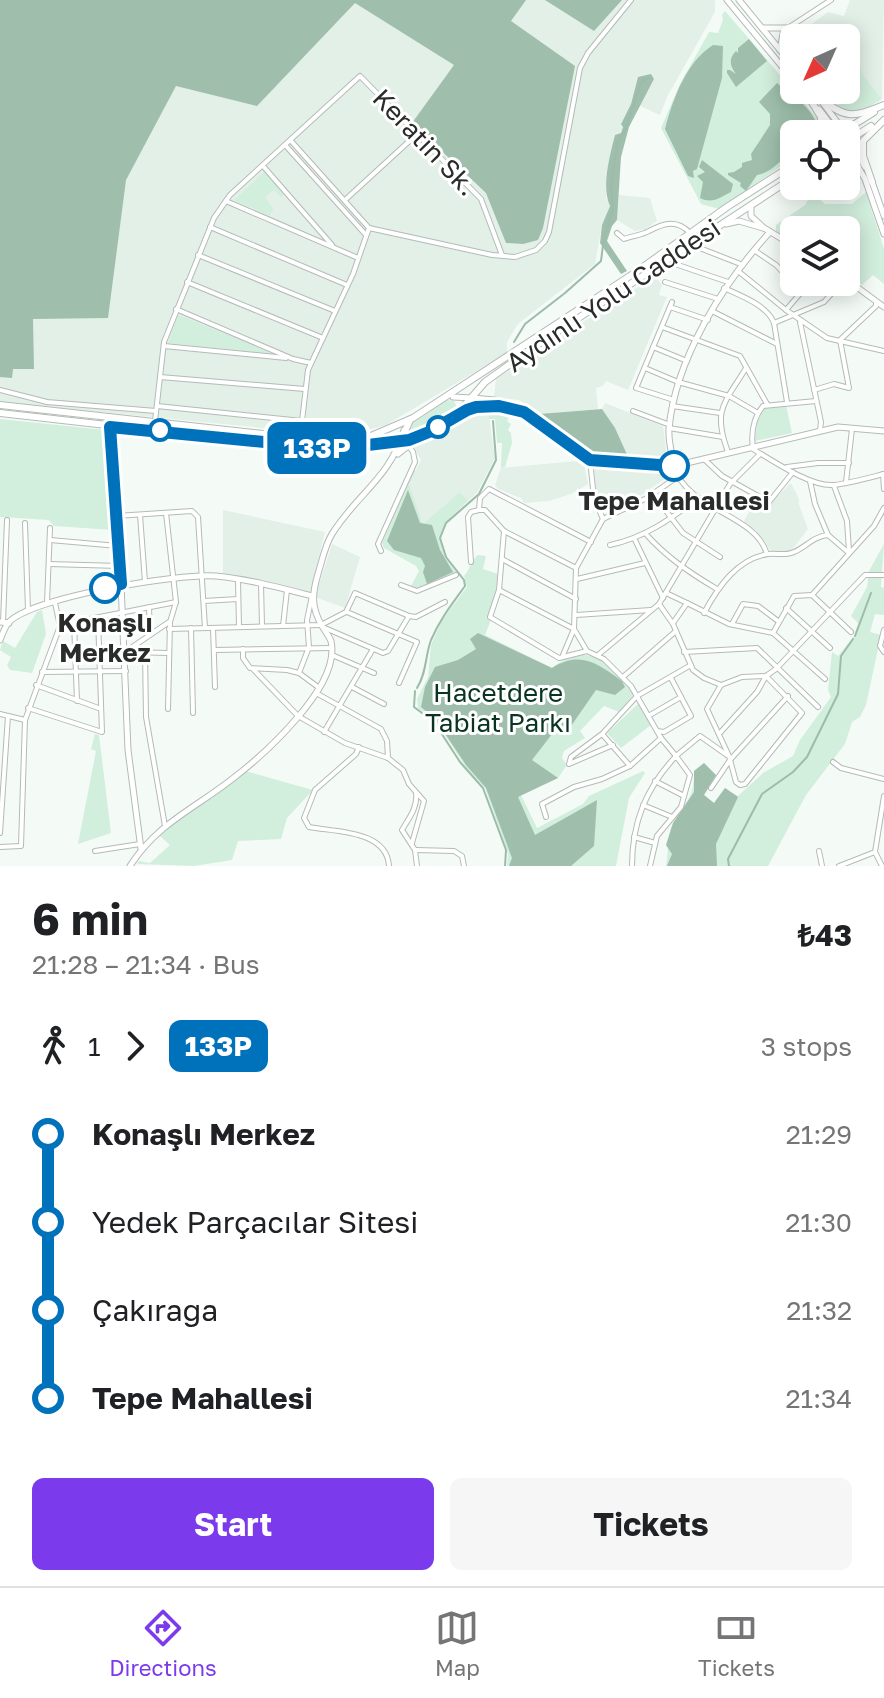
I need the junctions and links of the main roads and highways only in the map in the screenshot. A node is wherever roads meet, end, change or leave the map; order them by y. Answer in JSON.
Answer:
{"nodes":[{"id":1,"x":826,"y":104,"type":"edge"},
{"id":2,"x":884,"y":106,"type":"edge"},
{"id":3,"x":884,"y":119,"type":"edge"},
{"id":4,"x":860,"y":121,"type":"edge"},
{"id":5,"x":860,"y":134,"type":"edge"},
{"id":6,"x":780,"y":173,"type":"edge"},
{"id":7,"x":872,"y":182,"type":"road end"},
{"id":8,"x":780,"y":186,"type":"edge"},
{"id":9,"x":445,"y":398,"type":"junction"},
{"id":10,"x":0,"y":405,"type":"edge"},
{"id":11,"x":0,"y":413,"type":"edge"},
{"id":12,"x":458,"y":413,"type":"junction"},
{"id":13,"x":111,"y":418,"type":"junction"},
{"id":14,"x":413,"y":418,"type":"junction"},
{"id":15,"x":110,"y":427,"type":"junction"},
{"id":16,"x":418,"y":437,"type":"junction"}],
"edges":[{"from":1,"to":2,"type":"main road"},
{"from":2,"to":4,"type":"main road"},
{"from":3,"to":5,"type":"main road"},
{"from":3,"to":7,"type":"main road"},
{"from":6,"to":9,"type":"main road","name":"Aydınlı Yolu Caddesi"},
{"from":8,"to":12,"type":"main road","name":"Aydınlı Yolu Caddesi"},
{"from":9,"to":12,"type":"main road"},
{"from":9,"to":14,"type":"main road","name":"Aydınlı Yolu Caddesi"},
{"from":10,"to":13,"type":"main road","name":"Aydınlı Yolu Caddesi"},
{"from":11,"to":15,"type":"main road","name":"Aydınlı Yolu Caddesi"},
{"from":12,"to":16,"type":"main road","name":"Aydınlı Yolu Caddesi"},
{"from":13,"to":14,"type":"main road","name":"Aydınlı Yolu Caddesi"},
{"from":13,"to":15,"type":"main road"},
{"from":14,"to":16,"type":"main road"},
{"from":15,"to":16,"type":"main road","name":"Aydınlı Yolu Caddesi"}]}
